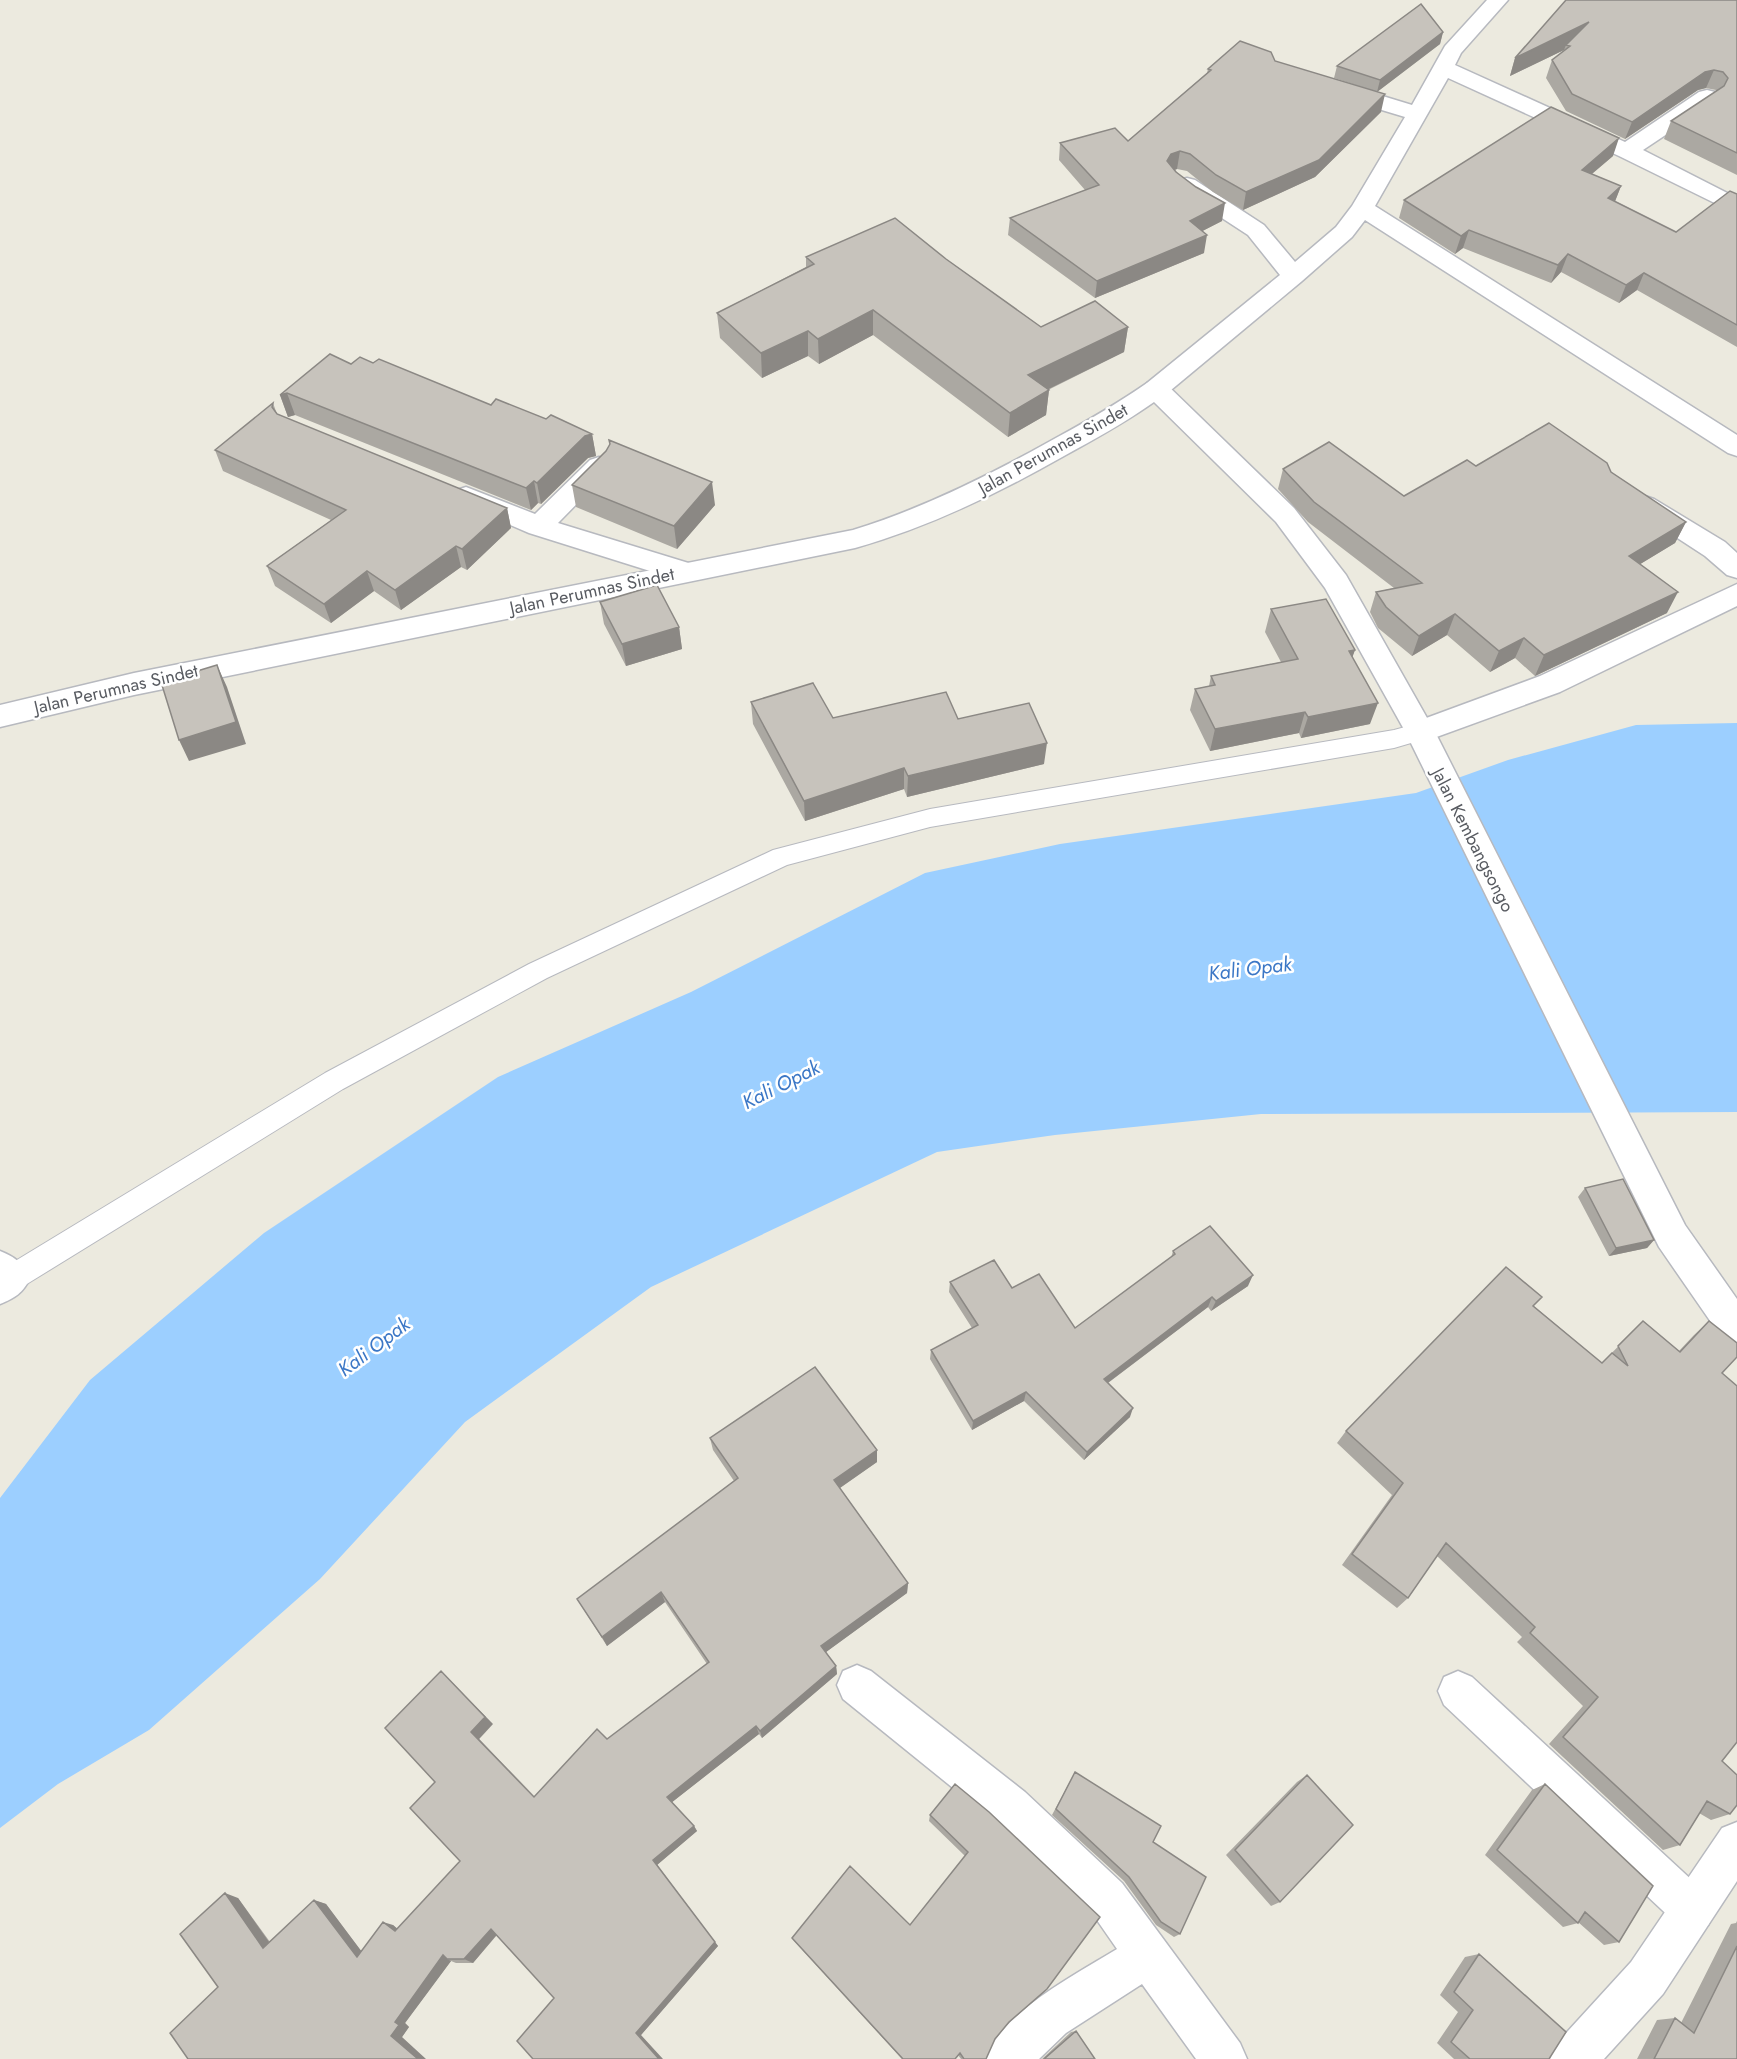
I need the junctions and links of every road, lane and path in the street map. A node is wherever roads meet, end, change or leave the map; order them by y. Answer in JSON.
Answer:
{"nodes":[{"id":1,"x":1498,"y":0,"type":"edge"},
{"id":2,"x":1444,"y":68,"type":"junction"},
{"id":3,"x":1322,"y":85,"type":"edge"},
{"id":4,"x":1707,"y":96,"type":"edge"},
{"id":5,"x":1418,"y":114,"type":"junction"},
{"id":6,"x":1627,"y":151,"type":"junction"},
{"id":7,"x":1178,"y":178,"type":"edge"},
{"id":8,"x":1737,"y":207,"type":"edge"},
{"id":9,"x":1362,"y":208,"type":"junction"},
{"id":10,"x":1294,"y":276,"type":"junction"},
{"id":11,"x":1156,"y":389,"type":"junction"},
{"id":12,"x":1737,"y":447,"type":"edge"},
{"id":13,"x":599,"y":466,"type":"edge"},
{"id":14,"x":443,"y":487,"type":"edge"},
{"id":15,"x":1622,"y":490,"type":"edge"},
{"id":16,"x":539,"y":526,"type":"junction"},
{"id":17,"x":1737,"y":568,"type":"edge"},
{"id":18,"x":685,"y":572,"type":"junction"},
{"id":19,"x":1737,"y":594,"type":"edge"},
{"id":20,"x":0,"y":716,"type":"edge"},
{"id":21,"x":1421,"y":736,"type":"junction"},
{"id":22,"x":4,"y":1278,"type":"edge"},
{"id":23,"x":1737,"y":1329,"type":"edge"},
{"id":24,"x":857,"y":1685,"type":"dead end"},
{"id":25,"x":1458,"y":1690,"type":"dead end"},
{"id":26,"x":1737,"y":1843,"type":"edge"},
{"id":27,"x":1693,"y":1910,"type":"junction"},
{"id":28,"x":1148,"y":1955,"type":"junction"},
{"id":29,"x":1007,"y":2059,"type":"edge"},
{"id":30,"x":1224,"y":2059,"type":"edge"},
{"id":31,"x":1573,"y":2059,"type":"edge"}],
"edges":[{"from":1,"to":2,"type":"street","name":"Jalan Perumnas Sindet"},
{"from":2,"to":5,"type":"street","name":"Jalan Perumnas Sindet"},
{"from":2,"to":6,"type":"street"},
{"from":3,"to":5,"type":"street"},
{"from":4,"to":6,"type":"street"},
{"from":5,"to":9,"type":"street","name":"Jalan Perumnas Sindet"},
{"from":6,"to":8,"type":"street"},
{"from":7,"to":10,"type":"street"},
{"from":9,"to":10,"type":"street","name":"Jalan Perumnas Sindet"},
{"from":9,"to":12,"type":"street"},
{"from":10,"to":11,"type":"street","name":"Jalan Perumnas Sindet"},
{"from":11,"to":18,"type":"street","name":"Jalan Perumnas Sindet"},
{"from":11,"to":21,"type":"street","name":"Jalan Kembangsongo"},
{"from":13,"to":16,"type":"street"},
{"from":14,"to":16,"type":"street"},
{"from":15,"to":17,"type":"street"},
{"from":16,"to":18,"type":"street"},
{"from":18,"to":20,"type":"street","name":"Jalan Perumnas Sindet"},
{"from":19,"to":21,"type":"street"},
{"from":21,"to":22,"type":"lane"},
{"from":21,"to":23,"type":"street","name":"Jalan Kembangsongo"},
{"from":24,"to":28,"type":"street"},
{"from":25,"to":27,"type":"street"},
{"from":26,"to":27,"type":"street"},
{"from":27,"to":31,"type":"street"},
{"from":28,"to":29,"type":"street"},
{"from":28,"to":30,"type":"street"}]}
